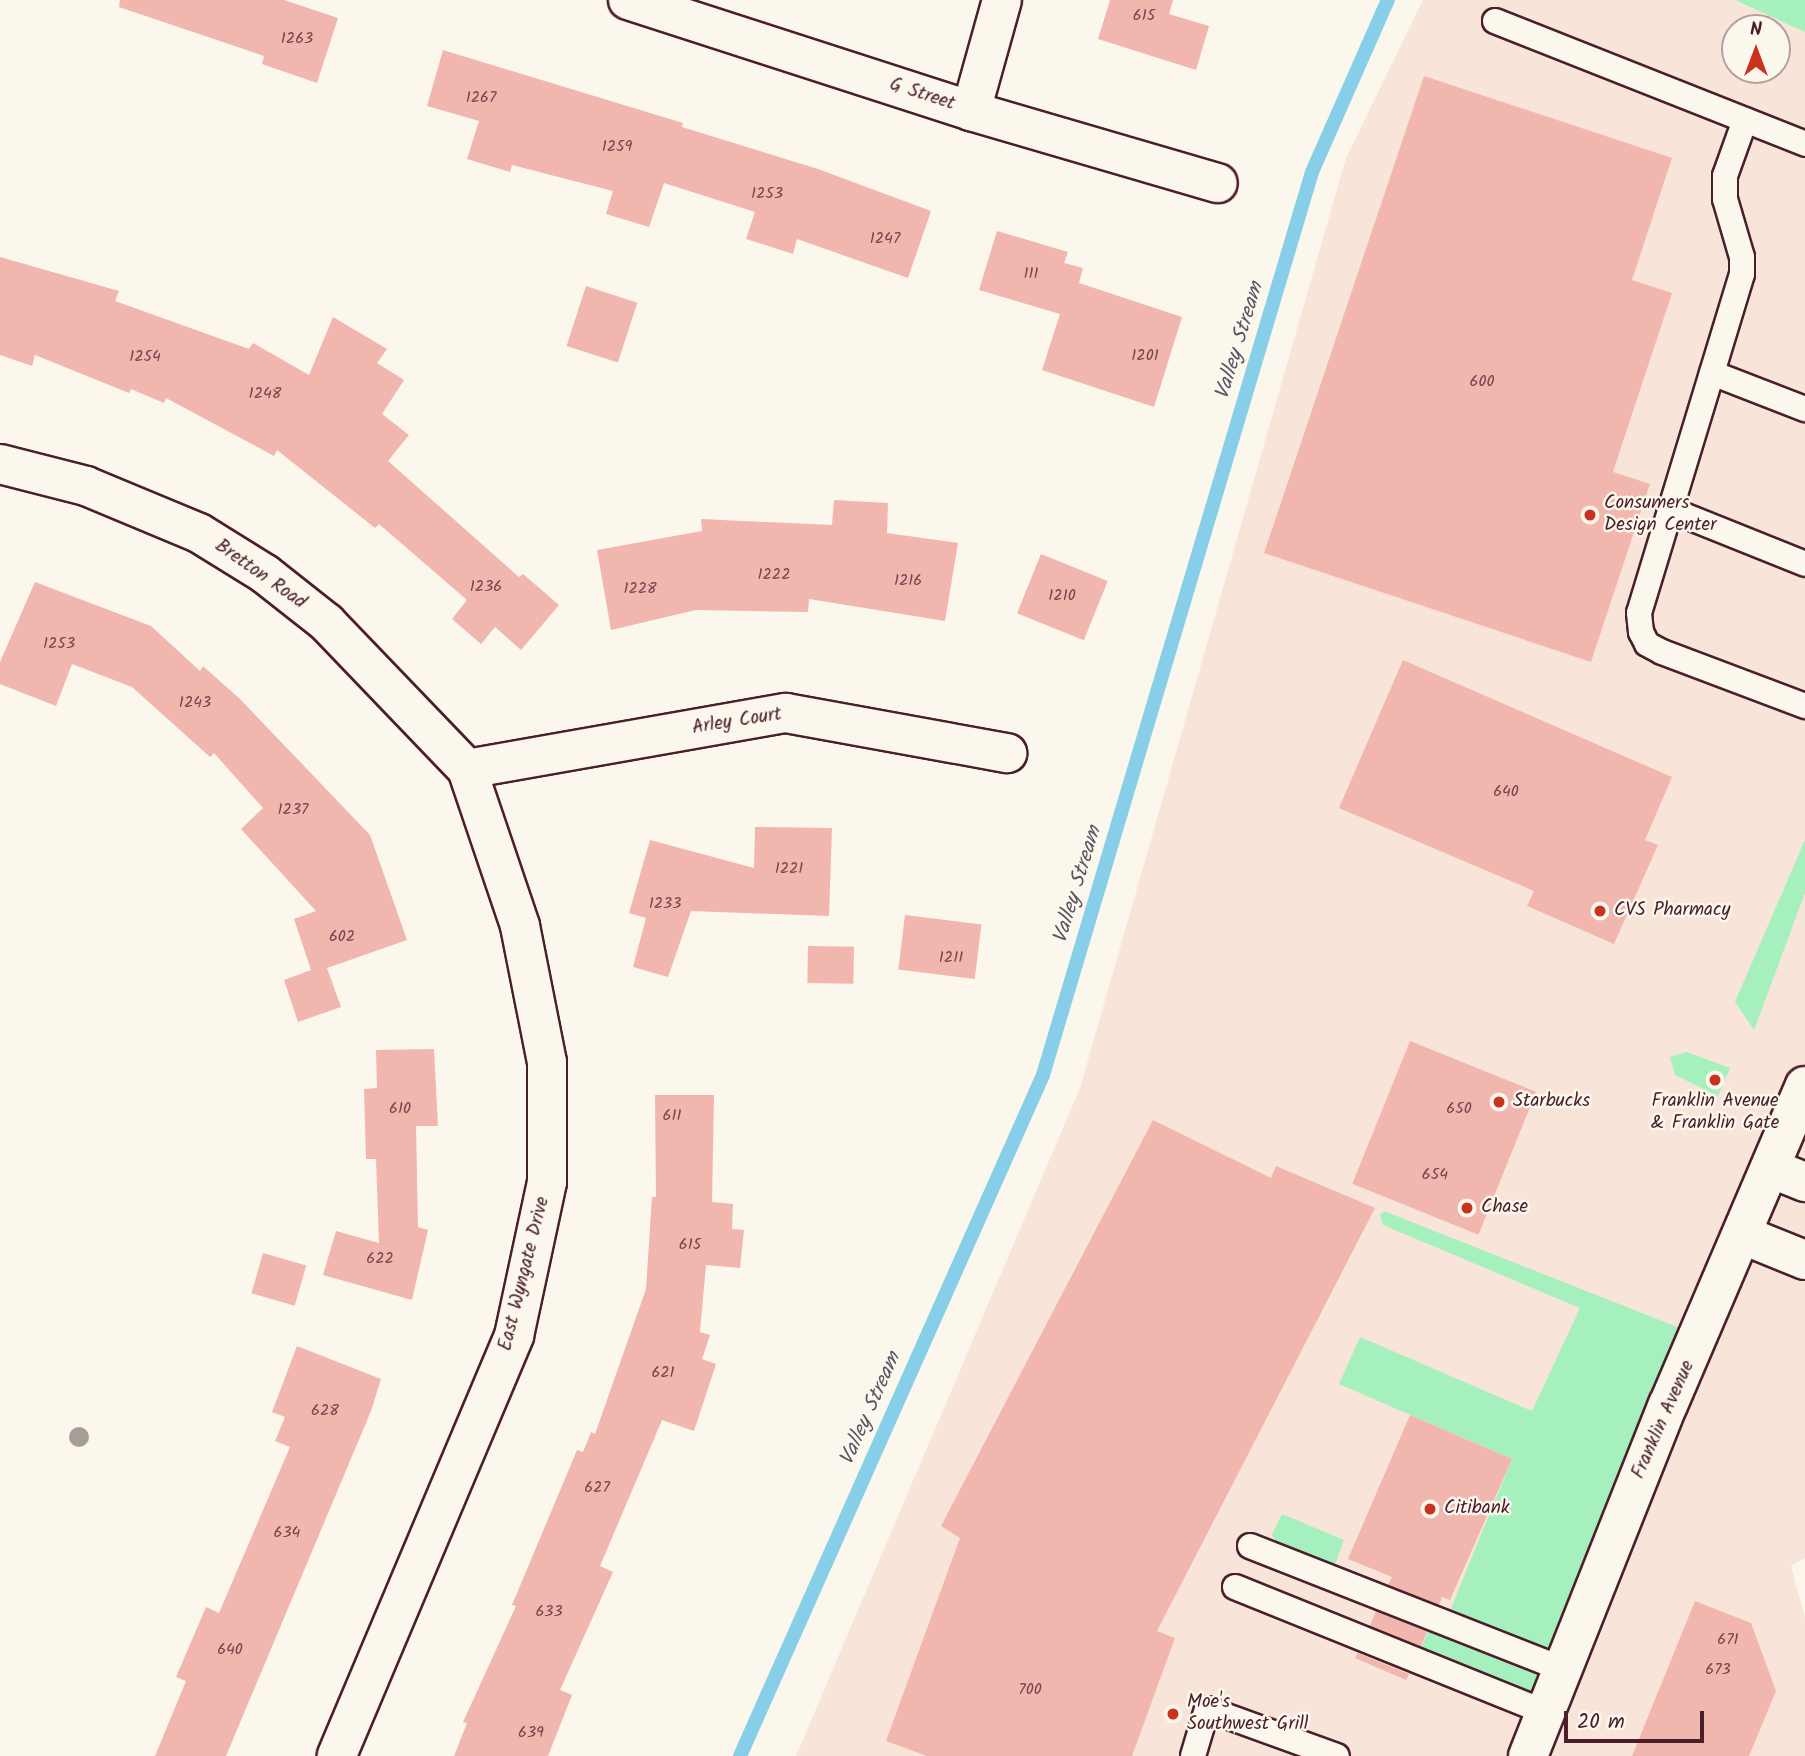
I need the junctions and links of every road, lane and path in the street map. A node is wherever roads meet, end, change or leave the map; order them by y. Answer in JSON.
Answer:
{"nodes":[{"id":1,"x":628,"y":0,"type":"edge"},
{"id":2,"x":1002,"y":0,"type":"edge"},
{"id":3,"x":1495,"y":21,"type":"dead end"},
{"id":4,"x":971,"y":111,"type":"junction"},
{"id":5,"x":1745,"y":120,"type":"junction"},
{"id":6,"x":1805,"y":144,"type":"edge"},
{"id":7,"x":1218,"y":183,"type":"dead end"},
{"id":8,"x":1712,"y":373,"type":"junction"},
{"id":9,"x":1805,"y":409,"type":"edge"},
{"id":10,"x":0,"y":464,"type":"edge"},
{"id":11,"x":1671,"y":510,"type":"junction"},
{"id":12,"x":1805,"y":564,"type":"edge"},
{"id":13,"x":1805,"y":706,"type":"edge"},
{"id":14,"x":1007,"y":754,"type":"dead end"},
{"id":15,"x":467,"y":769,"type":"junction"},
{"id":16,"x":1805,"y":1086,"type":"edge"},
{"id":17,"x":1770,"y":1168,"type":"junction"},
{"id":18,"x":1805,"y":1182,"type":"edge"},
{"id":19,"x":1743,"y":1235,"type":"junction"},
{"id":20,"x":1805,"y":1260,"type":"edge"},
{"id":21,"x":1250,"y":1546,"type":"dead end"},
{"id":22,"x":1235,"y":1587,"type":"dead end"},
{"id":23,"x":1562,"y":1669,"type":"junction"},
{"id":24,"x":1544,"y":1712,"type":"junction"},
{"id":25,"x":337,"y":1756,"type":"edge"},
{"id":26,"x":1193,"y":1756,"type":"edge"},
{"id":27,"x":1337,"y":1756,"type":"edge"},
{"id":28,"x":1528,"y":1756,"type":"edge"}],
"edges":[{"from":1,"to":4,"type":"street","name":"G Street"},
{"from":2,"to":4,"type":"street"},
{"from":3,"to":5,"type":"lane"},
{"from":4,"to":7,"type":"street","name":"G Street"},
{"from":5,"to":6,"type":"lane"},
{"from":5,"to":8,"type":"lane"},
{"from":8,"to":9,"type":"lane"},
{"from":8,"to":11,"type":"lane"},
{"from":10,"to":15,"type":"street","name":"Bretton Road"},
{"from":11,"to":12,"type":"lane"},
{"from":11,"to":13,"type":"lane"},
{"from":14,"to":15,"type":"street","name":"Arley Court"},
{"from":15,"to":25,"type":"street","name":"East Wyngate Drive"},
{"from":16,"to":17,"type":"street","name":"Franklin Avenue"},
{"from":17,"to":18,"type":"street"},
{"from":17,"to":19,"type":"street","name":"Franklin Avenue"},
{"from":19,"to":20,"type":"street"},
{"from":19,"to":23,"type":"street","name":"Franklin Avenue"},
{"from":21,"to":23,"type":"lane"},
{"from":22,"to":24,"type":"lane"},
{"from":23,"to":24,"type":"street","name":"Franklin Avenue"},
{"from":24,"to":28,"type":"street","name":"Franklin Avenue"},
{"from":26,"to":27,"type":"lane"}]}
